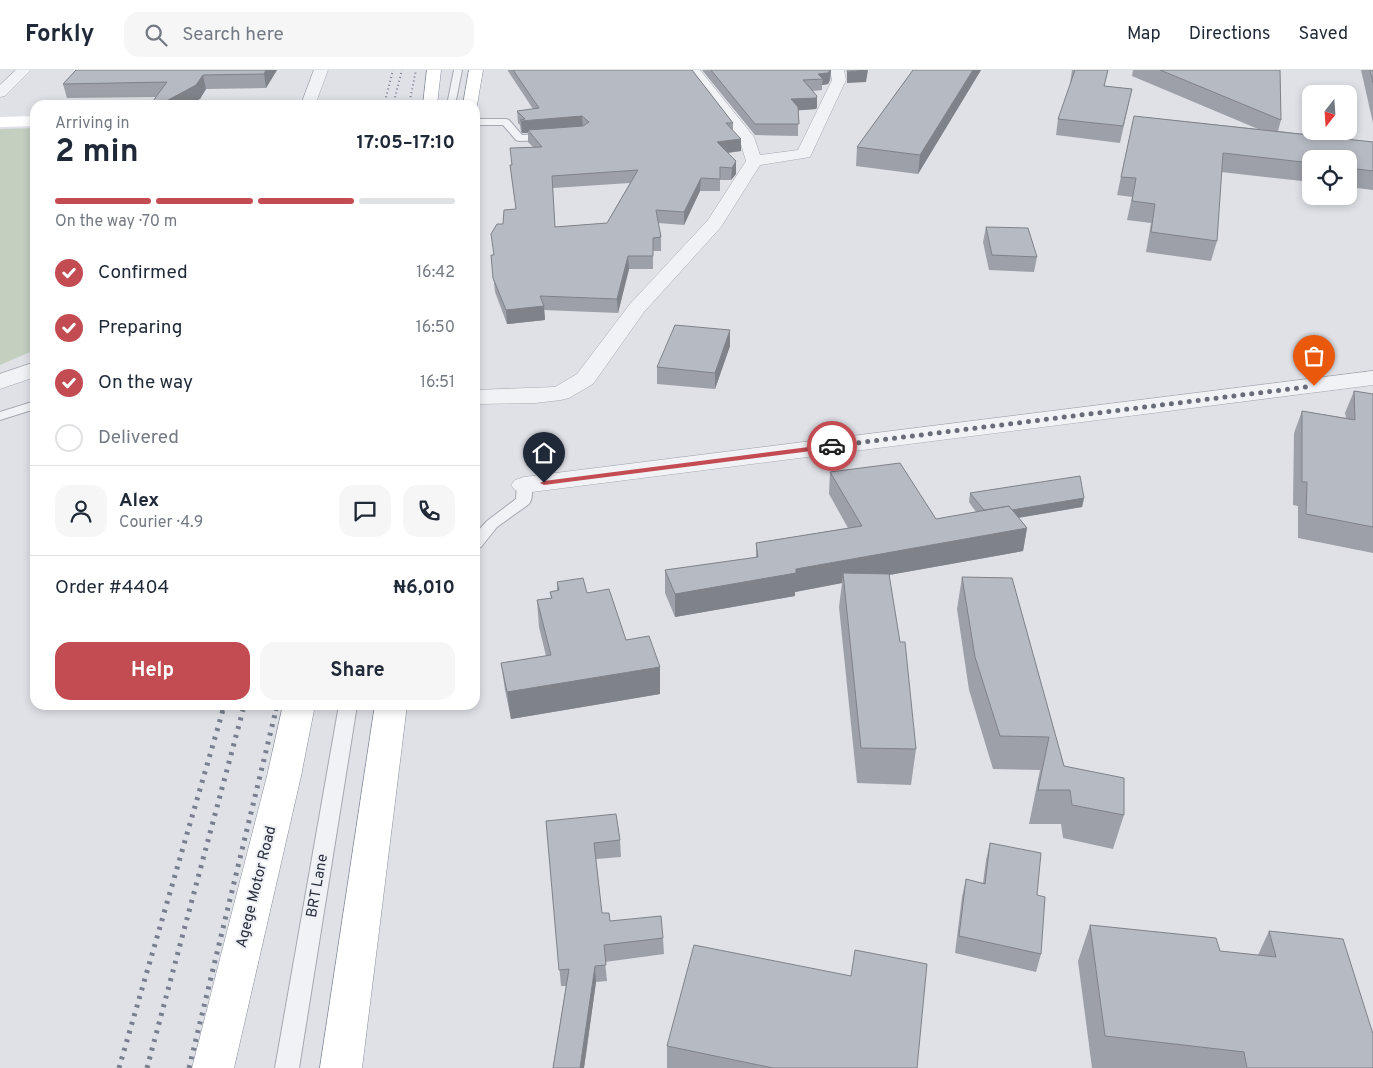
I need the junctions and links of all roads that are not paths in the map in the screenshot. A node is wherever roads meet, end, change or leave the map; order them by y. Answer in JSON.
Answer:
{"nodes":[{"id":1,"x":24,"y":70,"type":"edge"},
{"id":2,"x":321,"y":70,"type":"edge"},
{"id":3,"x":434,"y":70,"type":"edge"},
{"id":4,"x":458,"y":70,"type":"edge"},
{"id":5,"x":476,"y":70,"type":"edge"},
{"id":6,"x":693,"y":70,"type":"edge"},
{"id":7,"x":837,"y":70,"type":"edge"},
{"id":8,"x":0,"y":93,"type":"edge"},
{"id":9,"x":310,"y":100,"type":"edge"},
{"id":10,"x":431,"y":100,"type":"edge"},
{"id":11,"x":452,"y":100,"type":"edge"},
{"id":12,"x":471,"y":100,"type":"edge"},
{"id":13,"x":30,"y":121,"type":"edge"},
{"id":14,"x":0,"y":122,"type":"edge"},
{"id":15,"x":480,"y":122,"type":"edge"},
{"id":16,"x":564,"y":135,"type":"edge"},
{"id":17,"x":754,"y":160,"type":"junction"},
{"id":18,"x":30,"y":371,"type":"edge"},
{"id":19,"x":1373,"y":378,"type":"edge"},
{"id":20,"x":0,"y":382,"type":"edge"},
{"id":21,"x":480,"y":397,"type":"edge"},
{"id":22,"x":30,"y":407,"type":"edge"},
{"id":23,"x":0,"y":416,"type":"edge"},
{"id":24,"x":524,"y":485,"type":"joint"},
{"id":25,"x":480,"y":538,"type":"edge"},
{"id":26,"x":298,"y":710,"type":"edge"},
{"id":27,"x":347,"y":710,"type":"edge"},
{"id":28,"x":391,"y":710,"type":"edge"},
{"id":29,"x":213,"y":1068,"type":"edge"},
{"id":30,"x":288,"y":1068,"type":"edge"},
{"id":31,"x":341,"y":1068,"type":"edge"}],
"edges":[{"from":1,"to":8,"type":"street"},
{"from":2,"to":9,"type":"street"},
{"from":3,"to":10,"type":"main road"},
{"from":4,"to":11,"type":"lane"},
{"from":5,"to":12,"type":"main road"},
{"from":6,"to":17,"type":"street"},
{"from":7,"to":17,"type":"street"},
{"from":13,"to":14,"type":"main road"},
{"from":15,"to":16,"type":"lane"},
{"from":17,"to":21,"type":"street"},
{"from":18,"to":20,"type":"street"},
{"from":19,"to":24,"type":"street"},
{"from":22,"to":23,"type":"lane"},
{"from":24,"to":25,"type":"lane"},
{"from":26,"to":29,"type":"main road","name":"Agege Motor Road"},
{"from":27,"to":30,"type":"lane","name":"BRT Lane"},
{"from":28,"to":31,"type":"main road"}]}
